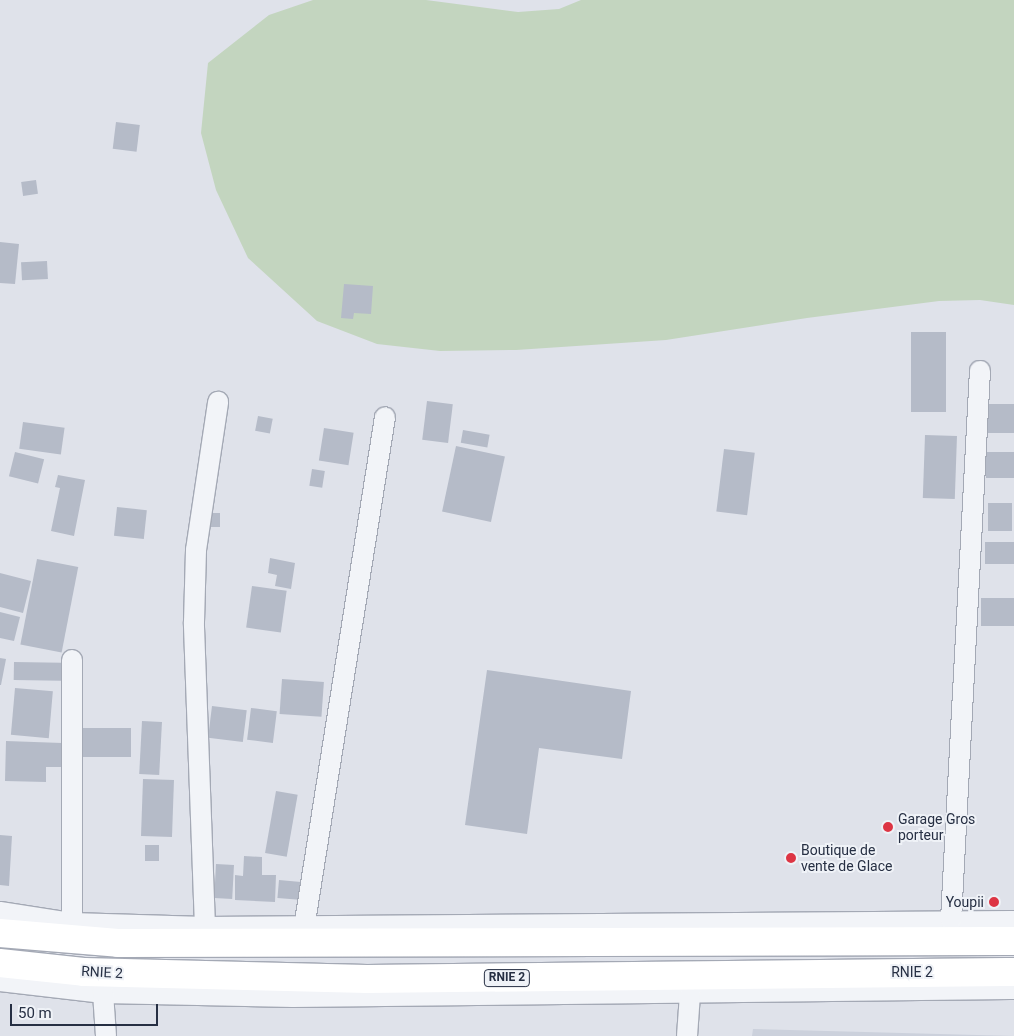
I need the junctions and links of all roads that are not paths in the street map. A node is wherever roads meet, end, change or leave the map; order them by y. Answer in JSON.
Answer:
{"nodes":[{"id":1,"x":980,"y":371,"type":"dead end"},
{"id":2,"x":218,"y":402,"type":"dead end"},
{"id":3,"x":385,"y":417,"type":"dead end"},
{"id":4,"x":72,"y":660,"type":"dead end"},
{"id":5,"x":0,"y":912,"type":"edge"},
{"id":6,"x":952,"y":920,"type":"junction"},
{"id":7,"x":1014,"y":921,"type":"edge"},
{"id":8,"x":72,"y":923,"type":"junction"},
{"id":9,"x":205,"y":927,"type":"junction"},
{"id":10,"x":304,"y":928,"type":"junction"},
{"id":11,"x":0,"y":934,"type":"edge"},
{"id":12,"x":1014,"y":941,"type":"edge"},
{"id":13,"x":0,"y":963,"type":"edge"},
{"id":14,"x":1014,"y":972,"type":"edge"},
{"id":15,"x":0,"y":982,"type":"edge"},
{"id":16,"x":1014,"y":990,"type":"edge"},
{"id":17,"x":103,"y":993,"type":"junction"},
{"id":18,"x":690,"y":994,"type":"junction"},
{"id":19,"x":106,"y":1036,"type":"edge"},
{"id":20,"x":687,"y":1036,"type":"edge"}],
"edges":[{"from":1,"to":6,"type":"street"},
{"from":2,"to":9,"type":"street"},
{"from":3,"to":10,"type":"street"},
{"from":4,"to":8,"type":"street"},
{"from":5,"to":8,"type":"street"},
{"from":6,"to":7,"type":"street"},
{"from":6,"to":10,"type":"street"},
{"from":8,"to":9,"type":"street"},
{"from":9,"to":10,"type":"street"},
{"from":11,"to":12,"type":"highway"},
{"from":13,"to":14,"type":"highway","name":"RNIE 2","number":"RNIE 2"},
{"from":15,"to":17,"type":"street"},
{"from":16,"to":18,"type":"street"},
{"from":17,"to":18,"type":"street"},
{"from":17,"to":19,"type":"street"},
{"from":18,"to":20,"type":"street"}]}
